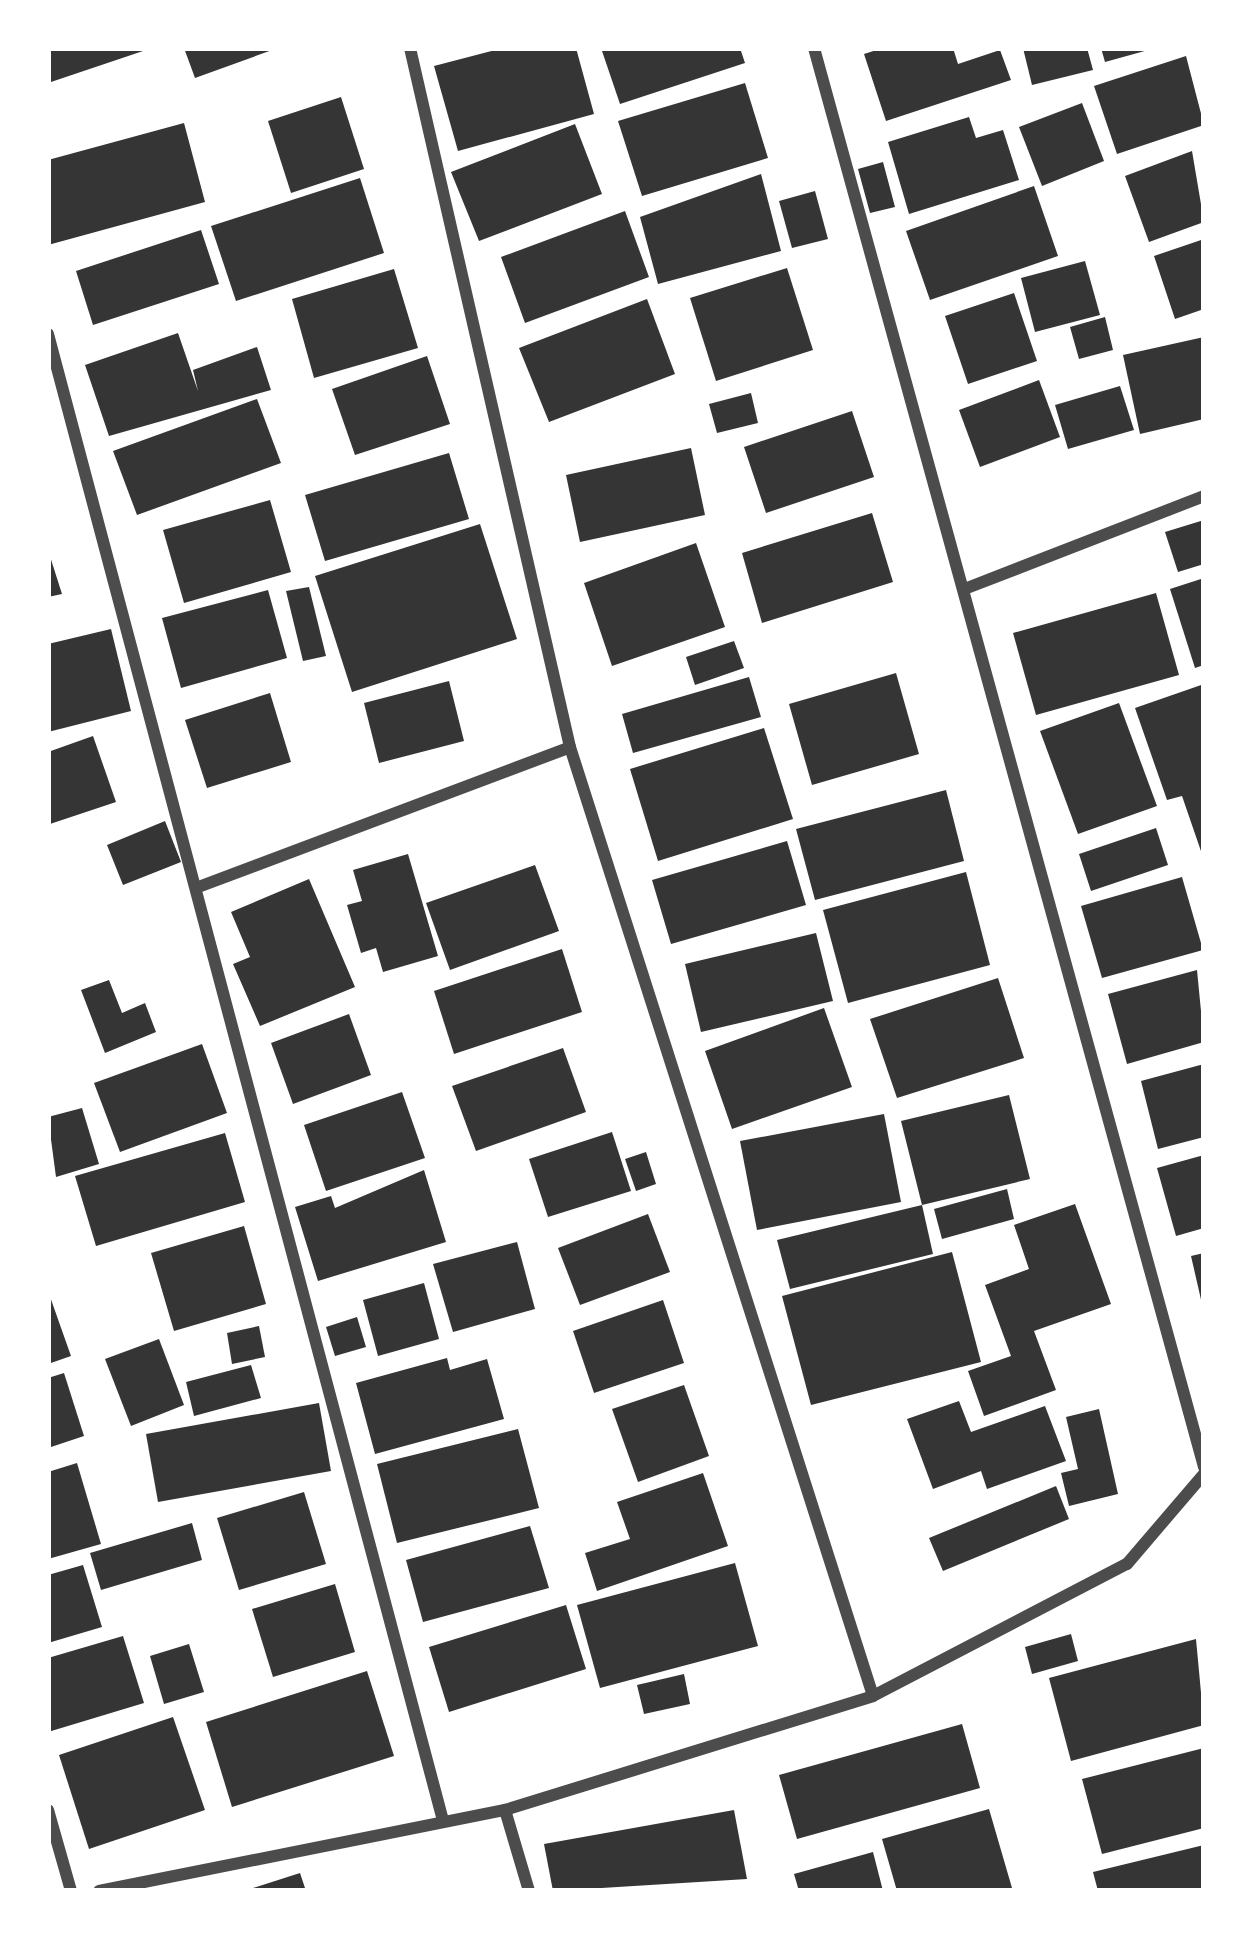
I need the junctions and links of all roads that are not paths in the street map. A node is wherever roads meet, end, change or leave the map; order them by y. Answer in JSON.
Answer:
{"nodes":[{"id":1,"x":410,"y":48,"type":"edge"},
{"id":2,"x":814,"y":48,"type":"edge"},
{"id":3,"x":48,"y":334,"type":"edge"},
{"id":4,"x":1204,"y":496,"type":"edge"},
{"id":5,"x":967,"y":588,"type":"junction"},
{"id":6,"x":570,"y":747,"type":"junction"},
{"id":7,"x":201,"y":886,"type":"junction"},
{"id":8,"x":1204,"y":1471,"type":"edge"},
{"id":9,"x":873,"y":1696,"type":"junction"},
{"id":10,"x":48,"y":1810,"type":"edge"},
{"id":11,"x":506,"y":1810,"type":"junction"},
{"id":12,"x":442,"y":1817,"type":"junction"},
{"id":13,"x":71,"y":1891,"type":"edge"},
{"id":14,"x":99,"y":1891,"type":"edge"},
{"id":15,"x":529,"y":1891,"type":"edge"}],
"edges":[{"from":1,"to":6,"type":"street"},
{"from":2,"to":5,"type":"street"},
{"from":3,"to":7,"type":"street"},
{"from":4,"to":5,"type":"street"},
{"from":5,"to":8,"type":"street"},
{"from":6,"to":7,"type":"street"},
{"from":6,"to":9,"type":"street"},
{"from":7,"to":12,"type":"street"},
{"from":8,"to":9,"type":"street"},
{"from":9,"to":11,"type":"street"},
{"from":10,"to":13,"type":"street"},
{"from":11,"to":12,"type":"street"},
{"from":11,"to":15,"type":"street"},
{"from":12,"to":14,"type":"street"}]}
